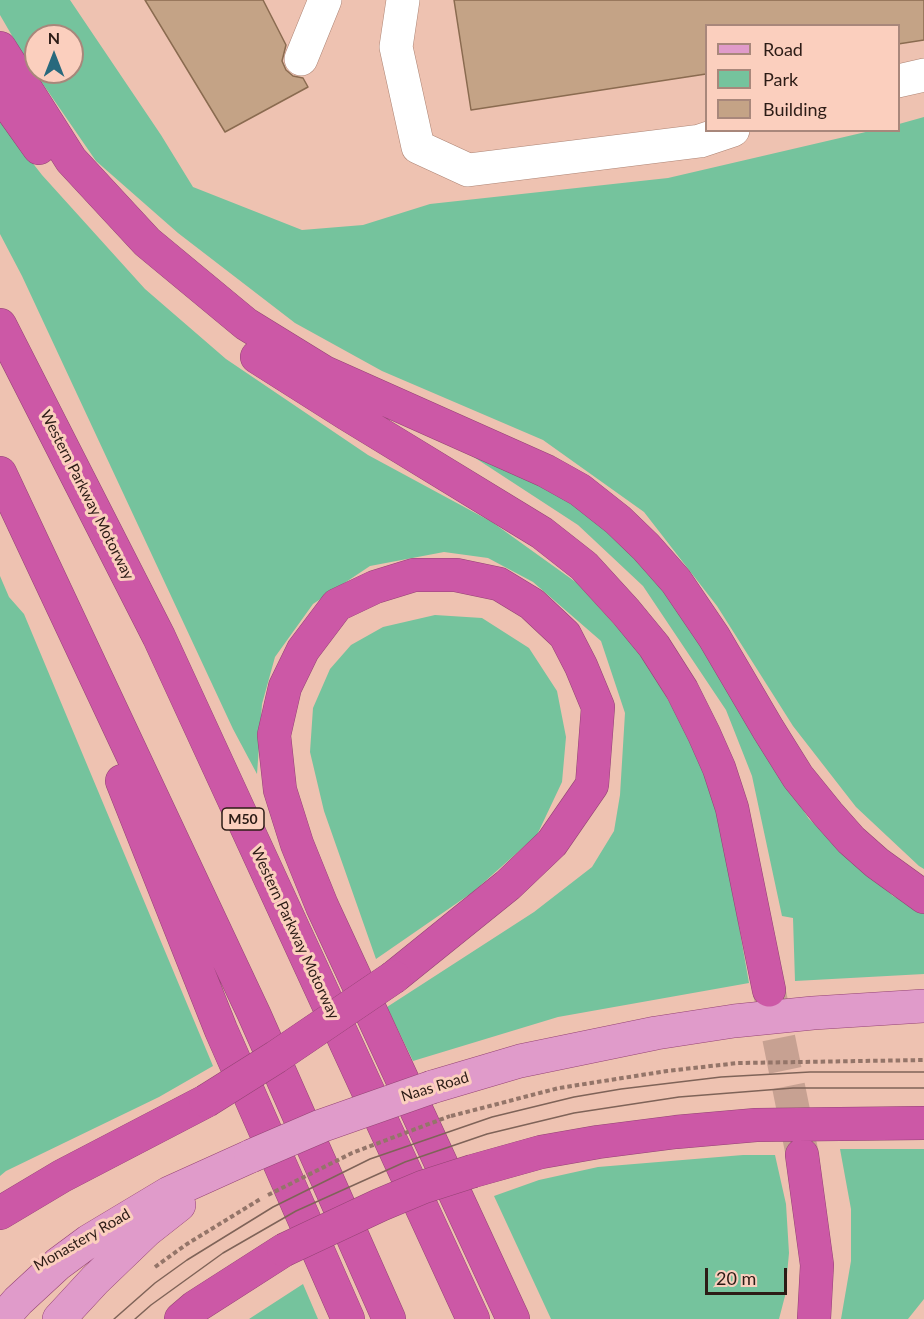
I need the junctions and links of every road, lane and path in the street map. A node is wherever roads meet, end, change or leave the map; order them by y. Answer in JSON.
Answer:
{"nodes":[{"id":1,"x":325,"y":0,"type":"edge"},
{"id":2,"x":403,"y":0,"type":"edge"},
{"id":3,"x":0,"y":48,"type":"edge"},
{"id":4,"x":301,"y":59,"type":"dead end"},
{"id":5,"x":924,"y":75,"type":"edge"},
{"id":6,"x":900,"y":81,"type":"edge"},
{"id":7,"x":0,"y":93,"type":"edge"},
{"id":8,"x":727,"y":132,"type":"edge"},
{"id":9,"x":0,"y":325,"type":"edge"},
{"id":10,"x":0,"y":475,"type":"edge"},
{"id":11,"x":924,"y":897,"type":"edge"},
{"id":12,"x":769,"y":990,"type":"tunnel mouth"},
{"id":13,"x":924,"y":1006,"type":"edge"},
{"id":14,"x":924,"y":1060,"type":"edge"},
{"id":15,"x":924,"y":1123,"type":"edge"},
{"id":16,"x":802,"y":1155,"type":"tunnel mouth"},
{"id":17,"x":251,"y":1156,"type":"junction"},
{"id":18,"x":62,"y":1176,"type":"junction"},
{"id":19,"x":169,"y":1192,"type":"junction"},
{"id":20,"x":0,"y":1213,"type":"edge"},
{"id":21,"x":0,"y":1223,"type":"edge"},
{"id":22,"x":147,"y":1273,"type":"dead end"},
{"id":23,"x":0,"y":1294,"type":"edge"},
{"id":24,"x":2,"y":1319,"type":"edge"},
{"id":25,"x":59,"y":1319,"type":"edge"},
{"id":26,"x":181,"y":1319,"type":"edge"},
{"id":27,"x":348,"y":1319,"type":"edge"},
{"id":28,"x":389,"y":1319,"type":"edge"},
{"id":29,"x":473,"y":1319,"type":"edge"},
{"id":30,"x":513,"y":1319,"type":"edge"},
{"id":31,"x":814,"y":1319,"type":"edge"}],
"edges":[{"from":1,"to":4,"type":"lane"},
{"from":2,"to":8,"type":"lane"},
{"from":3,"to":11,"type":"highway"},
{"from":5,"to":6,"type":"lane"},
{"from":7,"to":12,"type":"highway"},
{"from":9,"to":29,"type":"highway","name":"Western Parkway Motorway","number":"M50"},
{"from":10,"to":27,"type":"highway"},
{"from":10,"to":28,"type":"highway"},
{"from":13,"to":17,"type":"main road","name":"Naas Road","bridge":true},
{"from":14,"to":22,"type":"path","bridge":true},
{"from":15,"to":26,"type":"highway","bridge":true},
{"from":16,"to":31,"type":"highway"},
{"from":17,"to":19,"type":"main road","name":"Naas Road"},
{"from":17,"to":25,"type":"main road"},
{"from":18,"to":20,"type":"highway"},
{"from":18,"to":21,"type":"highway"},
{"from":18,"to":30,"type":"highway","bridge":true},
{"from":19,"to":23,"type":"main road","name":"Monastery Road"},
{"from":19,"to":24,"type":"main road","name":"Naas Road"}]}
